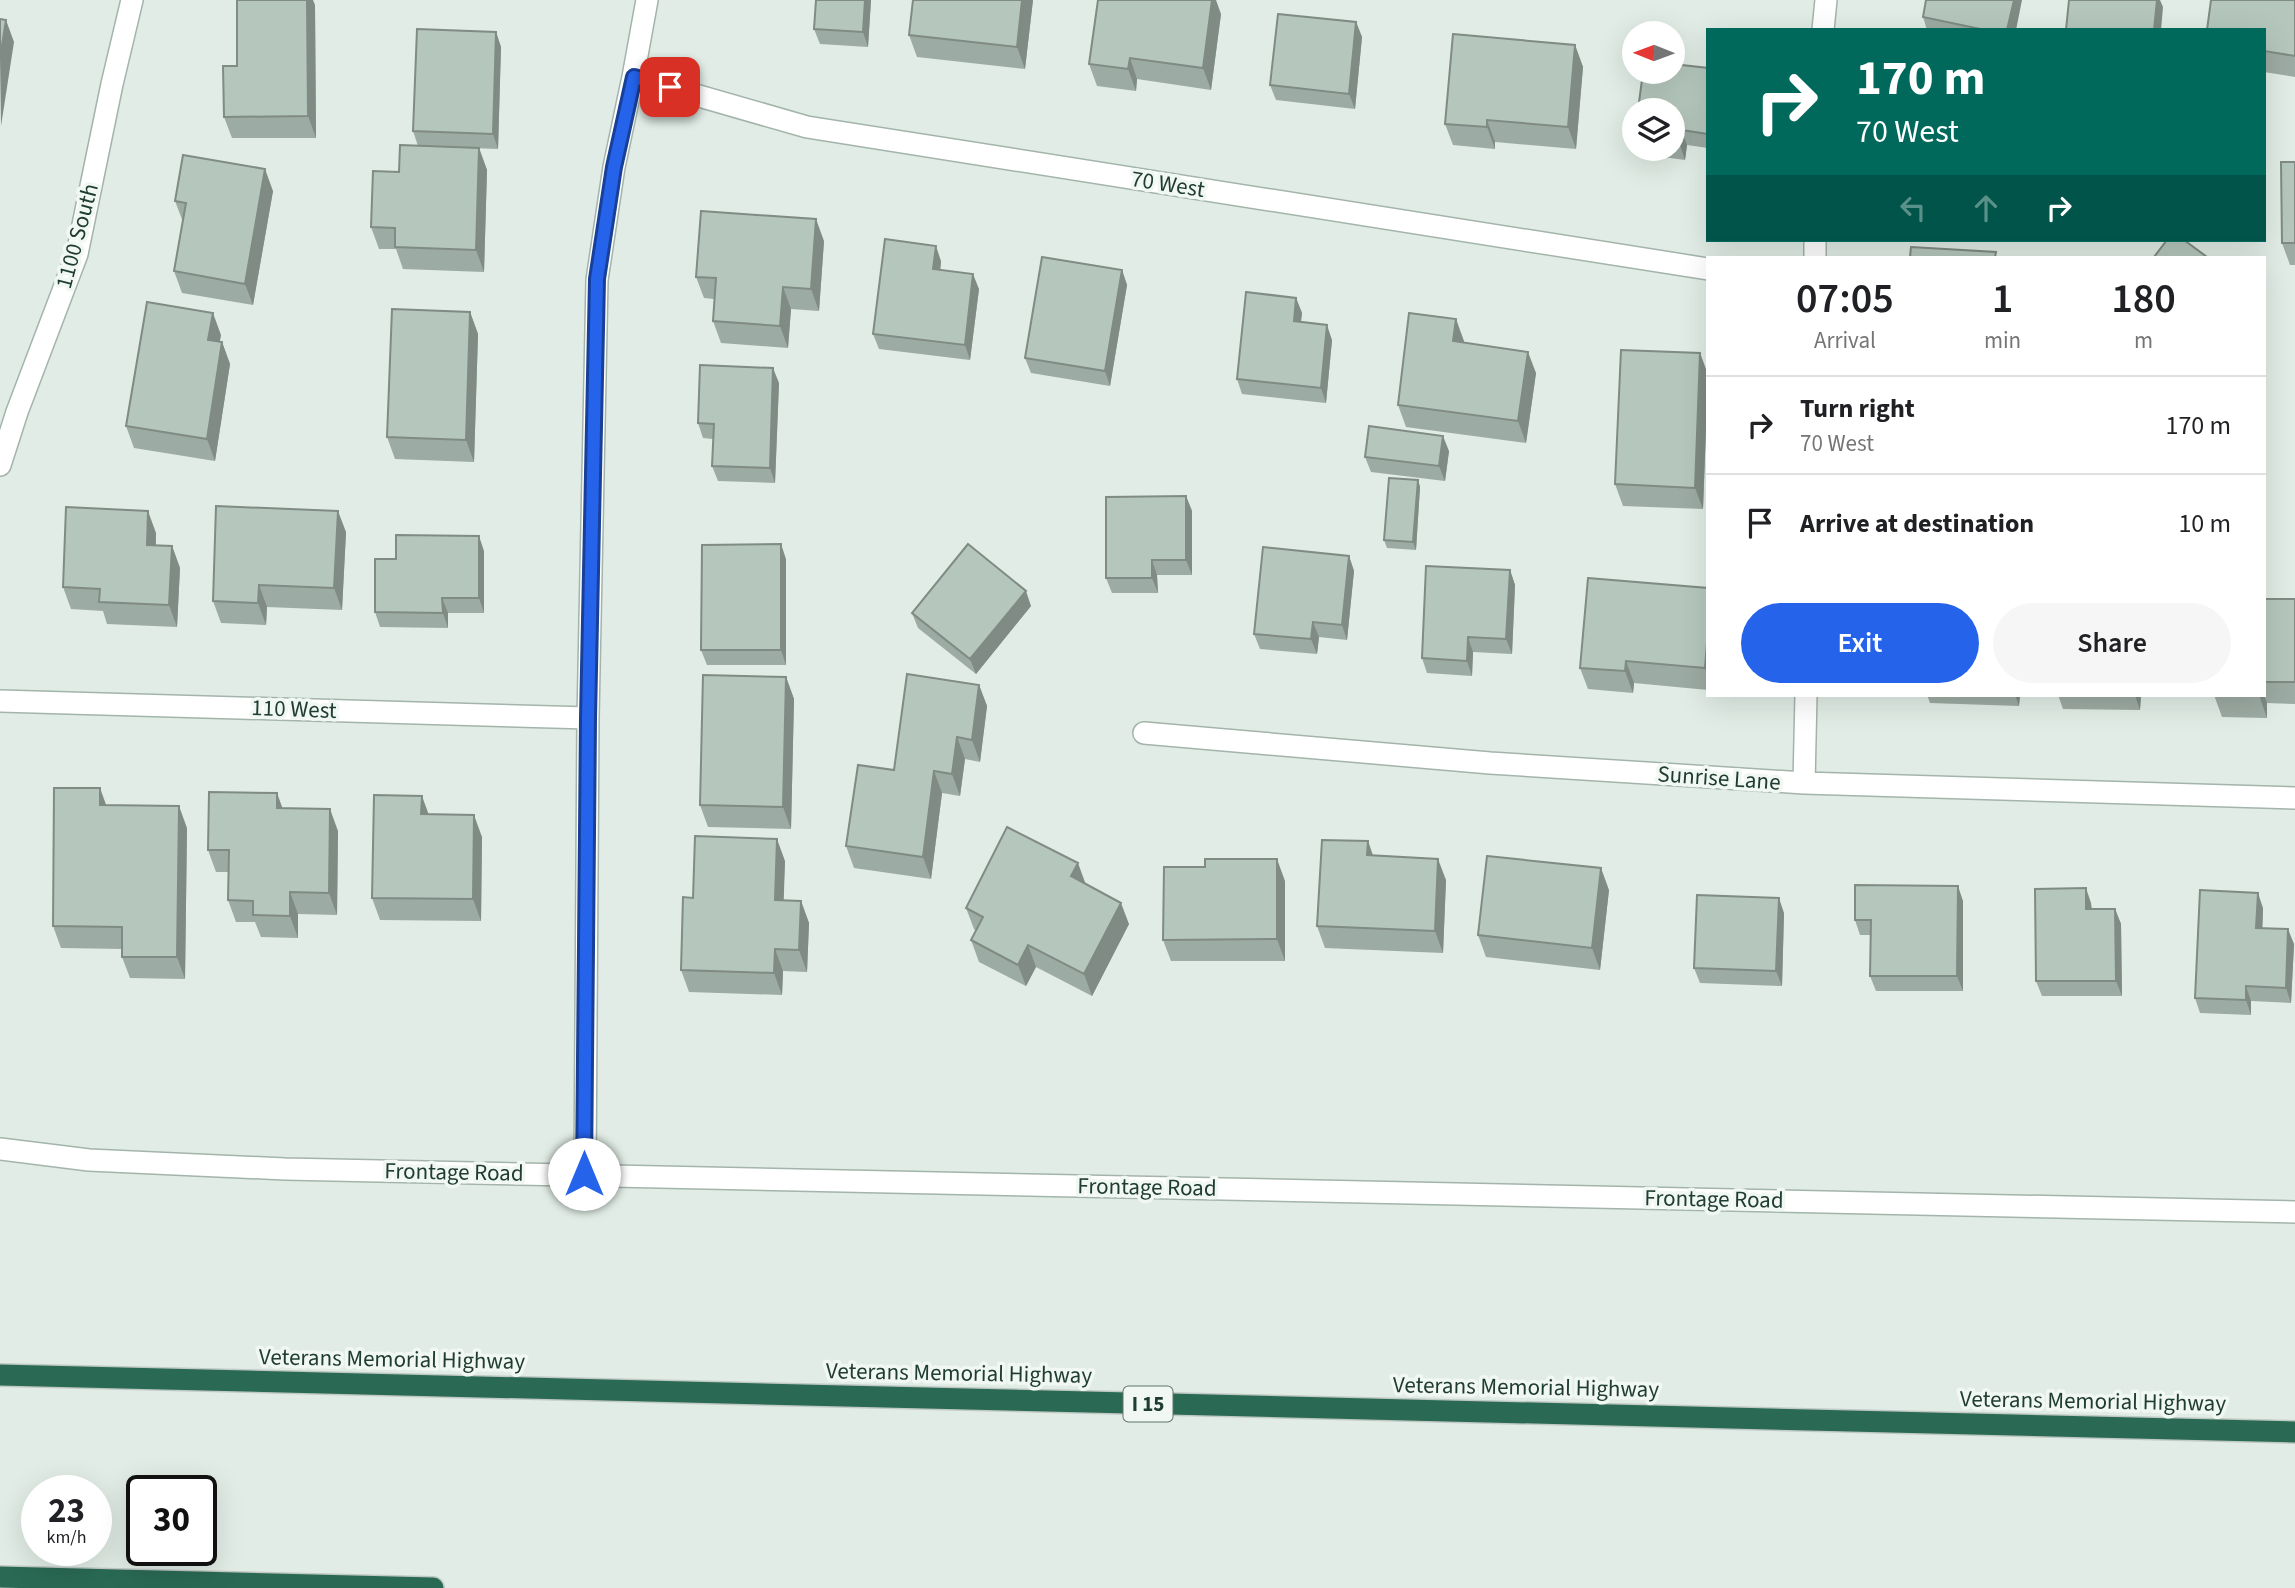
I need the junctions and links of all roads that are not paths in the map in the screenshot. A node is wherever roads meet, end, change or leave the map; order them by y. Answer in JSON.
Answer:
{"nodes":[{"id":1,"x":132,"y":0,"type":"edge"},
{"id":2,"x":647,"y":0,"type":"edge"},
{"id":3,"x":1826,"y":0,"type":"edge"},
{"id":4,"x":1823,"y":28,"type":"edge"},
{"id":5,"x":634,"y":77,"type":"junction"},
{"id":6,"x":1706,"y":269,"type":"edge"},
{"id":7,"x":0,"y":466,"type":"edge"},
{"id":8,"x":1806,"y":697,"type":"edge"},
{"id":9,"x":0,"y":701,"type":"edge"},
{"id":10,"x":588,"y":718,"type":"junction"},
{"id":11,"x":1144,"y":733,"type":"dead end"},
{"id":12,"x":1804,"y":783,"type":"junction"},
{"id":13,"x":2295,"y":798,"type":"edge"},
{"id":14,"x":0,"y":1149,"type":"edge"},
{"id":15,"x":584,"y":1174,"type":"junction"},
{"id":16,"x":2295,"y":1212,"type":"edge"},
{"id":17,"x":0,"y":1375,"type":"edge"},
{"id":18,"x":2295,"y":1432,"type":"edge"},
{"id":19,"x":0,"y":1577,"type":"edge"},
{"id":20,"x":433,"y":1588,"type":"edge"}],
"edges":[{"from":1,"to":7,"type":"street","name":"1100 South"},
{"from":2,"to":5,"type":"street"},
{"from":3,"to":4,"type":"street"},
{"from":5,"to":6,"type":"street","name":"70 West"},
{"from":5,"to":10,"type":"street"},
{"from":8,"to":12,"type":"street"},
{"from":9,"to":10,"type":"street","name":"110 West"},
{"from":10,"to":15,"type":"street"},
{"from":11,"to":12,"type":"street","name":"Sunrise Lane"},
{"from":12,"to":13,"type":"street","name":"Sunrise Lane"},
{"from":14,"to":15,"type":"street","name":"Frontage Road"},
{"from":15,"to":16,"type":"street","name":"Frontage Road"},
{"from":17,"to":18,"type":"highway","name":"Veterans Memorial Highway","number":"I 15"},
{"from":19,"to":20,"type":"highway"}]}
